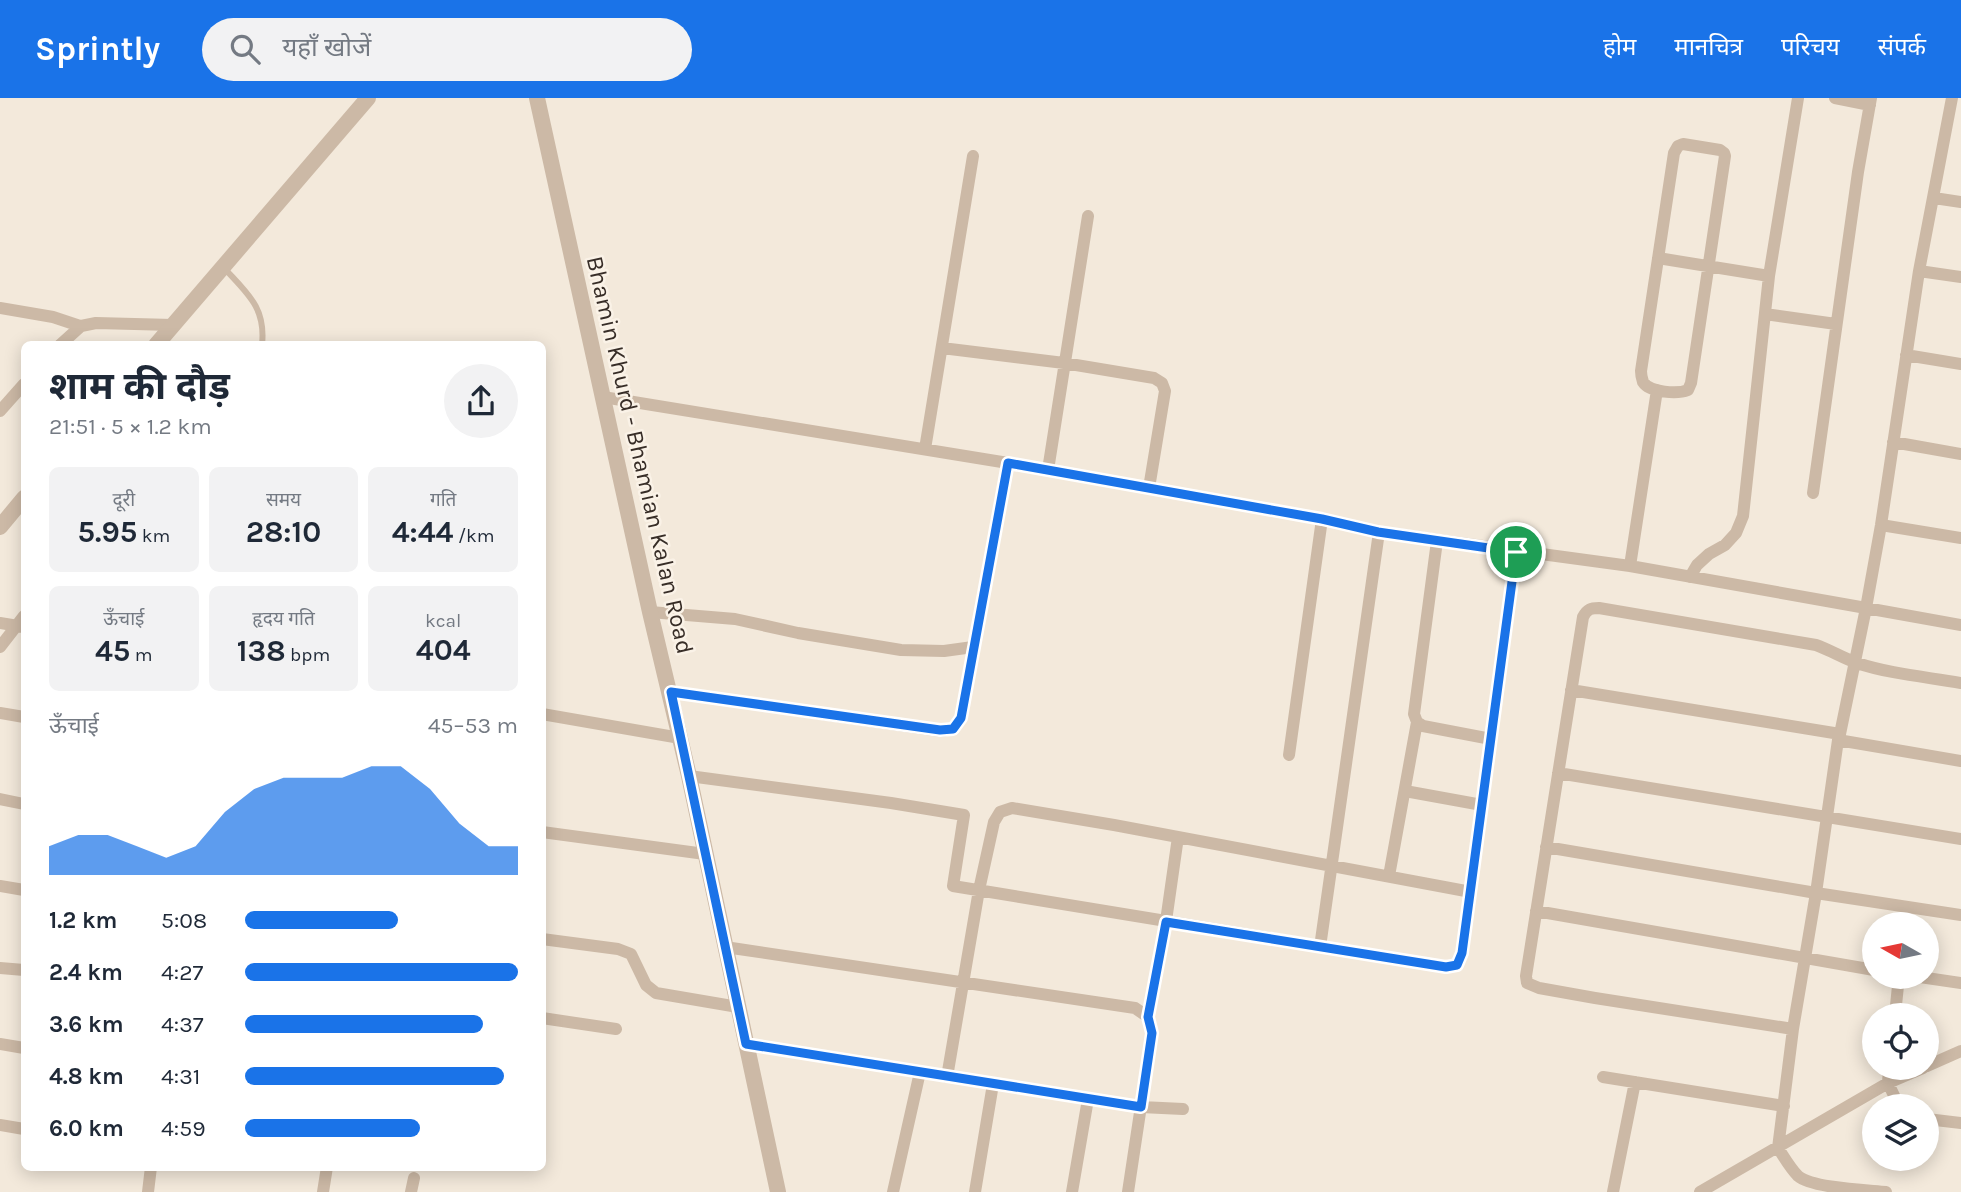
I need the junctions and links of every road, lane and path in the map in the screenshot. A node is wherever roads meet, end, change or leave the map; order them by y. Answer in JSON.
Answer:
{"nodes":[{"id":1,"x":368,"y":98,"type":"edge"},
{"id":2,"x":537,"y":98,"type":"edge"},
{"id":3,"x":1798,"y":98,"type":"edge"},
{"id":4,"x":1835,"y":98,"type":"edge"},
{"id":5,"x":1952,"y":98,"type":"edge"},
{"id":6,"x":1871,"y":101,"type":"edge"},
{"id":7,"x":1955,"y":122,"type":"edge"},
{"id":8,"x":973,"y":156,"type":"dead end"},
{"id":9,"x":1934,"y":198,"type":"junction"},
{"id":10,"x":1961,"y":202,"type":"edge"},
{"id":11,"x":1088,"y":216,"type":"dead end"},
{"id":12,"x":1658,"y":258,"type":"junction"},
{"id":13,"x":1710,"y":266,"type":"junction"},
{"id":14,"x":223,"y":267,"type":"junction"},
{"id":15,"x":1919,"y":271,"type":"junction"},
{"id":16,"x":1769,"y":276,"type":"junction"},
{"id":17,"x":1961,"y":278,"type":"edge"},
{"id":18,"x":0,"y":308,"type":"edge"},
{"id":19,"x":1765,"y":314,"type":"junction"},
{"id":20,"x":1836,"y":324,"type":"junction"},
{"id":21,"x":173,"y":325,"type":"junction"},
{"id":22,"x":80,"y":326,"type":"junction"},
{"id":23,"x":64,"y":341,"type":"edge"},
{"id":24,"x":159,"y":341,"type":"edge"},
{"id":25,"x":263,"y":341,"type":"edge"},
{"id":26,"x":942,"y":348,"type":"junction"},
{"id":27,"x":1906,"y":355,"type":"junction"},
{"id":28,"x":1065,"y":363,"type":"junction"},
{"id":29,"x":1961,"y":364,"type":"edge"},
{"id":30,"x":21,"y":386,"type":"edge"},
{"id":31,"x":1657,"y":390,"type":"junction"},
{"id":32,"x":603,"y":397,"type":"junction"},
{"id":33,"x":6,"y":398,"type":"edge"},
{"id":34,"x":0,"y":411,"type":"edge"},
{"id":35,"x":1893,"y":442,"type":"junction"},
{"id":36,"x":925,"y":449,"type":"junction"},
{"id":37,"x":1961,"y":454,"type":"edge"},
{"id":38,"x":1008,"y":463,"type":"junction"},
{"id":39,"x":1048,"y":470,"type":"junction"},
{"id":40,"x":1149,"y":488,"type":"junction"},
{"id":41,"x":1813,"y":493,"type":"dead end"},
{"id":42,"x":21,"y":502,"type":"edge"},
{"id":43,"x":1322,"y":519,"type":"junction"},
{"id":44,"x":1881,"y":525,"type":"junction"},
{"id":45,"x":0,"y":527,"type":"edge"},
{"id":46,"x":1378,"y":532,"type":"junction"},
{"id":47,"x":1961,"y":538,"type":"edge"},
{"id":48,"x":1437,"y":541,"type":"junction"},
{"id":49,"x":1516,"y":552,"type":"junction"},
{"id":50,"x":1630,"y":566,"type":"junction"},
{"id":51,"x":1690,"y":577,"type":"junction"},
{"id":52,"x":1866,"y":608,"type":"junction"},
{"id":53,"x":650,"y":612,"type":"junction"},
{"id":54,"x":0,"y":623,"type":"edge"},
{"id":55,"x":21,"y":623,"type":"edge"},
{"id":56,"x":21,"y":624,"type":"edge"},
{"id":57,"x":1961,"y":625,"type":"edge"},
{"id":58,"x":0,"y":647,"type":"edge"},
{"id":59,"x":973,"y":647,"type":"junction"},
{"id":60,"x":1854,"y":662,"type":"junction"},
{"id":61,"x":1961,"y":683,"type":"edge"},
{"id":62,"x":1571,"y":690,"type":"junction"},
{"id":63,"x":671,"y":692,"type":"junction"},
{"id":64,"x":0,"y":713,"type":"edge"},
{"id":65,"x":546,"y":715,"type":"edge"},
{"id":66,"x":21,"y":716,"type":"edge"},
{"id":67,"x":1417,"y":722,"type":"junction"},
{"id":68,"x":1839,"y":737,"type":"junction"},
{"id":69,"x":680,"y":738,"type":"junction"},
{"id":70,"x":1491,"y":739,"type":"junction"},
{"id":71,"x":1289,"y":755,"type":"dead end"},
{"id":72,"x":1961,"y":761,"type":"edge"},
{"id":73,"x":1558,"y":773,"type":"junction"},
{"id":74,"x":689,"y":776,"type":"junction"},
{"id":75,"x":1405,"y":791,"type":"junction"},
{"id":76,"x":0,"y":799,"type":"edge"},
{"id":77,"x":21,"y":802,"type":"edge"},
{"id":78,"x":1482,"y":805,"type":"junction"},
{"id":79,"x":1826,"y":816,"type":"junction"},
{"id":80,"x":546,"y":833,"type":"edge"},
{"id":81,"x":1178,"y":836,"type":"junction"},
{"id":82,"x":1961,"y":839,"type":"edge"},
{"id":83,"x":1546,"y":847,"type":"junction"},
{"id":84,"x":705,"y":855,"type":"junction"},
{"id":85,"x":1332,"y":865,"type":"junction"},
{"id":86,"x":1389,"y":876,"type":"junction"},
{"id":87,"x":0,"y":886,"type":"edge"},
{"id":88,"x":21,"y":890,"type":"edge"},
{"id":89,"x":979,"y":890,"type":"junction"},
{"id":90,"x":1471,"y":891,"type":"junction"},
{"id":91,"x":1816,"y":893,"type":"junction"},
{"id":92,"x":1536,"y":911,"type":"junction"},
{"id":93,"x":1961,"y":915,"type":"edge"},
{"id":94,"x":1166,"y":922,"type":"junction"},
{"id":95,"x":546,"y":940,"type":"edge"},
{"id":96,"x":725,"y":947,"type":"junction"},
{"id":97,"x":1320,"y":947,"type":"junction"},
{"id":98,"x":1805,"y":957,"type":"junction"},
{"id":99,"x":0,"y":968,"type":"edge"},
{"id":100,"x":1862,"y":968,"type":"edge"},
{"id":101,"x":21,"y":970,"type":"edge"},
{"id":102,"x":1939,"y":980,"type":"edge"},
{"id":103,"x":963,"y":982,"type":"junction"},
{"id":104,"x":1961,"y":983,"type":"edge"},
{"id":105,"x":738,"y":1007,"type":"junction"},
{"id":106,"x":1148,"y":1017,"type":"junction"},
{"id":107,"x":546,"y":1019,"type":"edge"},
{"id":108,"x":616,"y":1029,"type":"dead end"},
{"id":109,"x":1793,"y":1029,"type":"junction"},
{"id":110,"x":0,"y":1044,"type":"edge"},
{"id":111,"x":746,"y":1044,"type":"junction"},
{"id":112,"x":21,"y":1048,"type":"edge"},
{"id":113,"x":1961,"y":1051,"type":"edge"},
{"id":114,"x":1939,"y":1061,"type":"edge"},
{"id":115,"x":920,"y":1072,"type":"junction"},
{"id":116,"x":947,"y":1077,"type":"junction"},
{"id":117,"x":1603,"y":1077,"type":"dead end"},
{"id":118,"x":1888,"y":1080,"type":"edge"},
{"id":119,"x":1895,"y":1080,"type":"edge"},
{"id":120,"x":1634,"y":1082,"type":"junction"},
{"id":121,"x":1888,"y":1083,"type":"junction"},
{"id":122,"x":993,"y":1084,"type":"junction"},
{"id":123,"x":1893,"y":1094,"type":"edge"},
{"id":124,"x":1088,"y":1099,"type":"junction"},
{"id":125,"x":1784,"y":1106,"type":"junction"},
{"id":126,"x":1141,"y":1107,"type":"junction"},
{"id":127,"x":1183,"y":1109,"type":"dead end"},
{"id":128,"x":1939,"y":1120,"type":"edge"},
{"id":129,"x":1961,"y":1123,"type":"edge"},
{"id":130,"x":0,"y":1125,"type":"edge"},
{"id":131,"x":21,"y":1128,"type":"edge"},
{"id":132,"x":1778,"y":1148,"type":"junction"},
{"id":133,"x":151,"y":1171,"type":"edge"},
{"id":134,"x":326,"y":1171,"type":"edge"},
{"id":135,"x":414,"y":1178,"type":"dead end"},
{"id":136,"x":148,"y":1192,"type":"edge"},
{"id":137,"x":323,"y":1192,"type":"edge"},
{"id":138,"x":411,"y":1192,"type":"edge"},
{"id":139,"x":778,"y":1192,"type":"edge"},
{"id":140,"x":892,"y":1192,"type":"edge"},
{"id":141,"x":975,"y":1192,"type":"edge"},
{"id":142,"x":1072,"y":1192,"type":"edge"},
{"id":143,"x":1128,"y":1192,"type":"edge"},
{"id":144,"x":1613,"y":1192,"type":"edge"},
{"id":145,"x":1700,"y":1192,"type":"edge"},
{"id":146,"x":1886,"y":1192,"type":"edge"}],
"edges":[{"from":1,"to":14,"type":"street"},
{"from":2,"to":32,"type":"street","name":"Bhamin Khurd - Bhamian Kalan Road"},
{"from":3,"to":16,"type":"street"},
{"from":4,"to":6,"type":"street"},
{"from":5,"to":7,"type":"street"},
{"from":6,"to":20,"type":"street"},
{"from":7,"to":9,"type":"street"},
{"from":8,"to":26,"type":"street"},
{"from":9,"to":10,"type":"street"},
{"from":9,"to":15,"type":"street"},
{"from":11,"to":28,"type":"street"},
{"from":12,"to":13,"type":"street"},
{"from":12,"to":13,"type":"street"},
{"from":12,"to":31,"type":"street"},
{"from":13,"to":16,"type":"street"},
{"from":13,"to":31,"type":"street"},
{"from":14,"to":21,"type":"street"},
{"from":14,"to":25,"type":"lane"},
{"from":15,"to":17,"type":"street"},
{"from":15,"to":27,"type":"street"},
{"from":16,"to":19,"type":"street"},
{"from":18,"to":22,"type":"street"},
{"from":19,"to":20,"type":"street"},
{"from":19,"to":51,"type":"street"},
{"from":20,"to":41,"type":"street"},
{"from":21,"to":22,"type":"street"},
{"from":21,"to":24,"type":"street"},
{"from":22,"to":23,"type":"street"},
{"from":26,"to":28,"type":"street"},
{"from":26,"to":36,"type":"street"},
{"from":27,"to":29,"type":"street"},
{"from":27,"to":35,"type":"street"},
{"from":28,"to":39,"type":"street"},
{"from":28,"to":40,"type":"street"},
{"from":30,"to":33,"type":"street"},
{"from":31,"to":50,"type":"street"},
{"from":32,"to":36,"type":"street"},
{"from":32,"to":53,"type":"street","name":"Bhamin Khurd - Bhamian Kalan Road"},
{"from":33,"to":34,"type":"street"},
{"from":35,"to":37,"type":"street"},
{"from":35,"to":44,"type":"street"},
{"from":36,"to":38,"type":"street"},
{"from":38,"to":39,"type":"street"},
{"from":38,"to":59,"type":"street"},
{"from":39,"to":40,"type":"street"},
{"from":40,"to":43,"type":"street"},
{"from":42,"to":45,"type":"street"},
{"from":43,"to":46,"type":"street"},
{"from":43,"to":71,"type":"street"},
{"from":44,"to":47,"type":"street"},
{"from":44,"to":52,"type":"street"},
{"from":46,"to":48,"type":"street"},
{"from":46,"to":85,"type":"street"},
{"from":48,"to":49,"type":"street"},
{"from":48,"to":67,"type":"street"},
{"from":49,"to":50,"type":"street"},
{"from":49,"to":70,"type":"street"},
{"from":50,"to":51,"type":"street"},
{"from":51,"to":52,"type":"street"},
{"from":52,"to":57,"type":"street"},
{"from":52,"to":60,"type":"street"},
{"from":53,"to":59,"type":"street"},
{"from":53,"to":63,"type":"street","name":"Bhamin Khurd - Bhamian Kalan Road"},
{"from":54,"to":55,"type":"street"},
{"from":56,"to":58,"type":"street"},
{"from":59,"to":63,"type":"street"},
{"from":60,"to":61,"type":"street"},
{"from":60,"to":62,"type":"street"},
{"from":60,"to":68,"type":"street"},
{"from":62,"to":68,"type":"street"},
{"from":62,"to":73,"type":"street"},
{"from":63,"to":69,"type":"street","name":"Bhamin Khurd - Bhamian Kalan Road"},
{"from":64,"to":66,"type":"street"},
{"from":65,"to":69,"type":"street"},
{"from":67,"to":70,"type":"street"},
{"from":67,"to":75,"type":"street"},
{"from":68,"to":72,"type":"street"},
{"from":68,"to":79,"type":"street"},
{"from":69,"to":74,"type":"street","name":"Bhamin Khurd - Bhamian Kalan Road"},
{"from":70,"to":78,"type":"street"},
{"from":73,"to":79,"type":"street"},
{"from":73,"to":83,"type":"street"},
{"from":74,"to":84,"type":"street","name":"Bhamin Khurd - Bhamian Kalan Road"},
{"from":74,"to":89,"type":"street"},
{"from":75,"to":78,"type":"street"},
{"from":75,"to":86,"type":"street"},
{"from":76,"to":77,"type":"street"},
{"from":78,"to":90,"type":"street"},
{"from":79,"to":82,"type":"street"},
{"from":79,"to":91,"type":"street"},
{"from":80,"to":84,"type":"street"},
{"from":81,"to":85,"type":"street"},
{"from":81,"to":89,"type":"street"},
{"from":81,"to":94,"type":"street"},
{"from":83,"to":91,"type":"street"},
{"from":83,"to":92,"type":"street"},
{"from":84,"to":96,"type":"street","name":"Bhamin Khurd - Bhamian Kalan Road"},
{"from":85,"to":86,"type":"street"},
{"from":85,"to":97,"type":"street"},
{"from":86,"to":90,"type":"street"},
{"from":87,"to":88,"type":"street"},
{"from":89,"to":94,"type":"street"},
{"from":89,"to":103,"type":"street"},
{"from":90,"to":97,"type":"street"},
{"from":91,"to":93,"type":"street"},
{"from":91,"to":98,"type":"street"},
{"from":92,"to":98,"type":"street"},
{"from":92,"to":109,"type":"street"},
{"from":94,"to":97,"type":"street"},
{"from":94,"to":106,"type":"street"},
{"from":95,"to":105,"type":"street"},
{"from":96,"to":103,"type":"street"},
{"from":96,"to":105,"type":"street","name":"Bhamin Khurd - Bhamian Kalan Road"},
{"from":98,"to":100,"type":"street"},
{"from":98,"to":109,"type":"street"},
{"from":99,"to":101,"type":"street"},
{"from":102,"to":104,"type":"street"},
{"from":103,"to":106,"type":"street"},
{"from":103,"to":116,"type":"street"},
{"from":105,"to":111,"type":"street","name":"Bhamin Khurd - Bhamian Kalan Road"},
{"from":106,"to":126,"type":"street"},
{"from":107,"to":108,"type":"street"},
{"from":109,"to":125,"type":"street"},
{"from":110,"to":112,"type":"street"},
{"from":111,"to":115,"type":"street"},
{"from":111,"to":139,"type":"street","name":"Bhamin Khurd - Bhamian Kalan Road"},
{"from":113,"to":114,"type":"street"},
{"from":115,"to":116,"type":"street"},
{"from":115,"to":140,"type":"street"},
{"from":116,"to":122,"type":"street"},
{"from":117,"to":120,"type":"street"},
{"from":118,"to":121,"type":"street"},
{"from":119,"to":121,"type":"street"},
{"from":120,"to":125,"type":"street"},
{"from":120,"to":144,"type":"street"},
{"from":121,"to":123,"type":"street"},
{"from":121,"to":132,"type":"street"},
{"from":122,"to":124,"type":"street"},
{"from":122,"to":141,"type":"street"},
{"from":124,"to":126,"type":"street"},
{"from":124,"to":142,"type":"street"},
{"from":125,"to":132,"type":"street"},
{"from":126,"to":127,"type":"street"},
{"from":126,"to":143,"type":"street"},
{"from":128,"to":129,"type":"street"},
{"from":130,"to":131,"type":"street"},
{"from":132,"to":145,"type":"street"},
{"from":132,"to":146,"type":"street"},
{"from":133,"to":136,"type":"street"},
{"from":134,"to":137,"type":"street"},
{"from":135,"to":138,"type":"street"}]}
